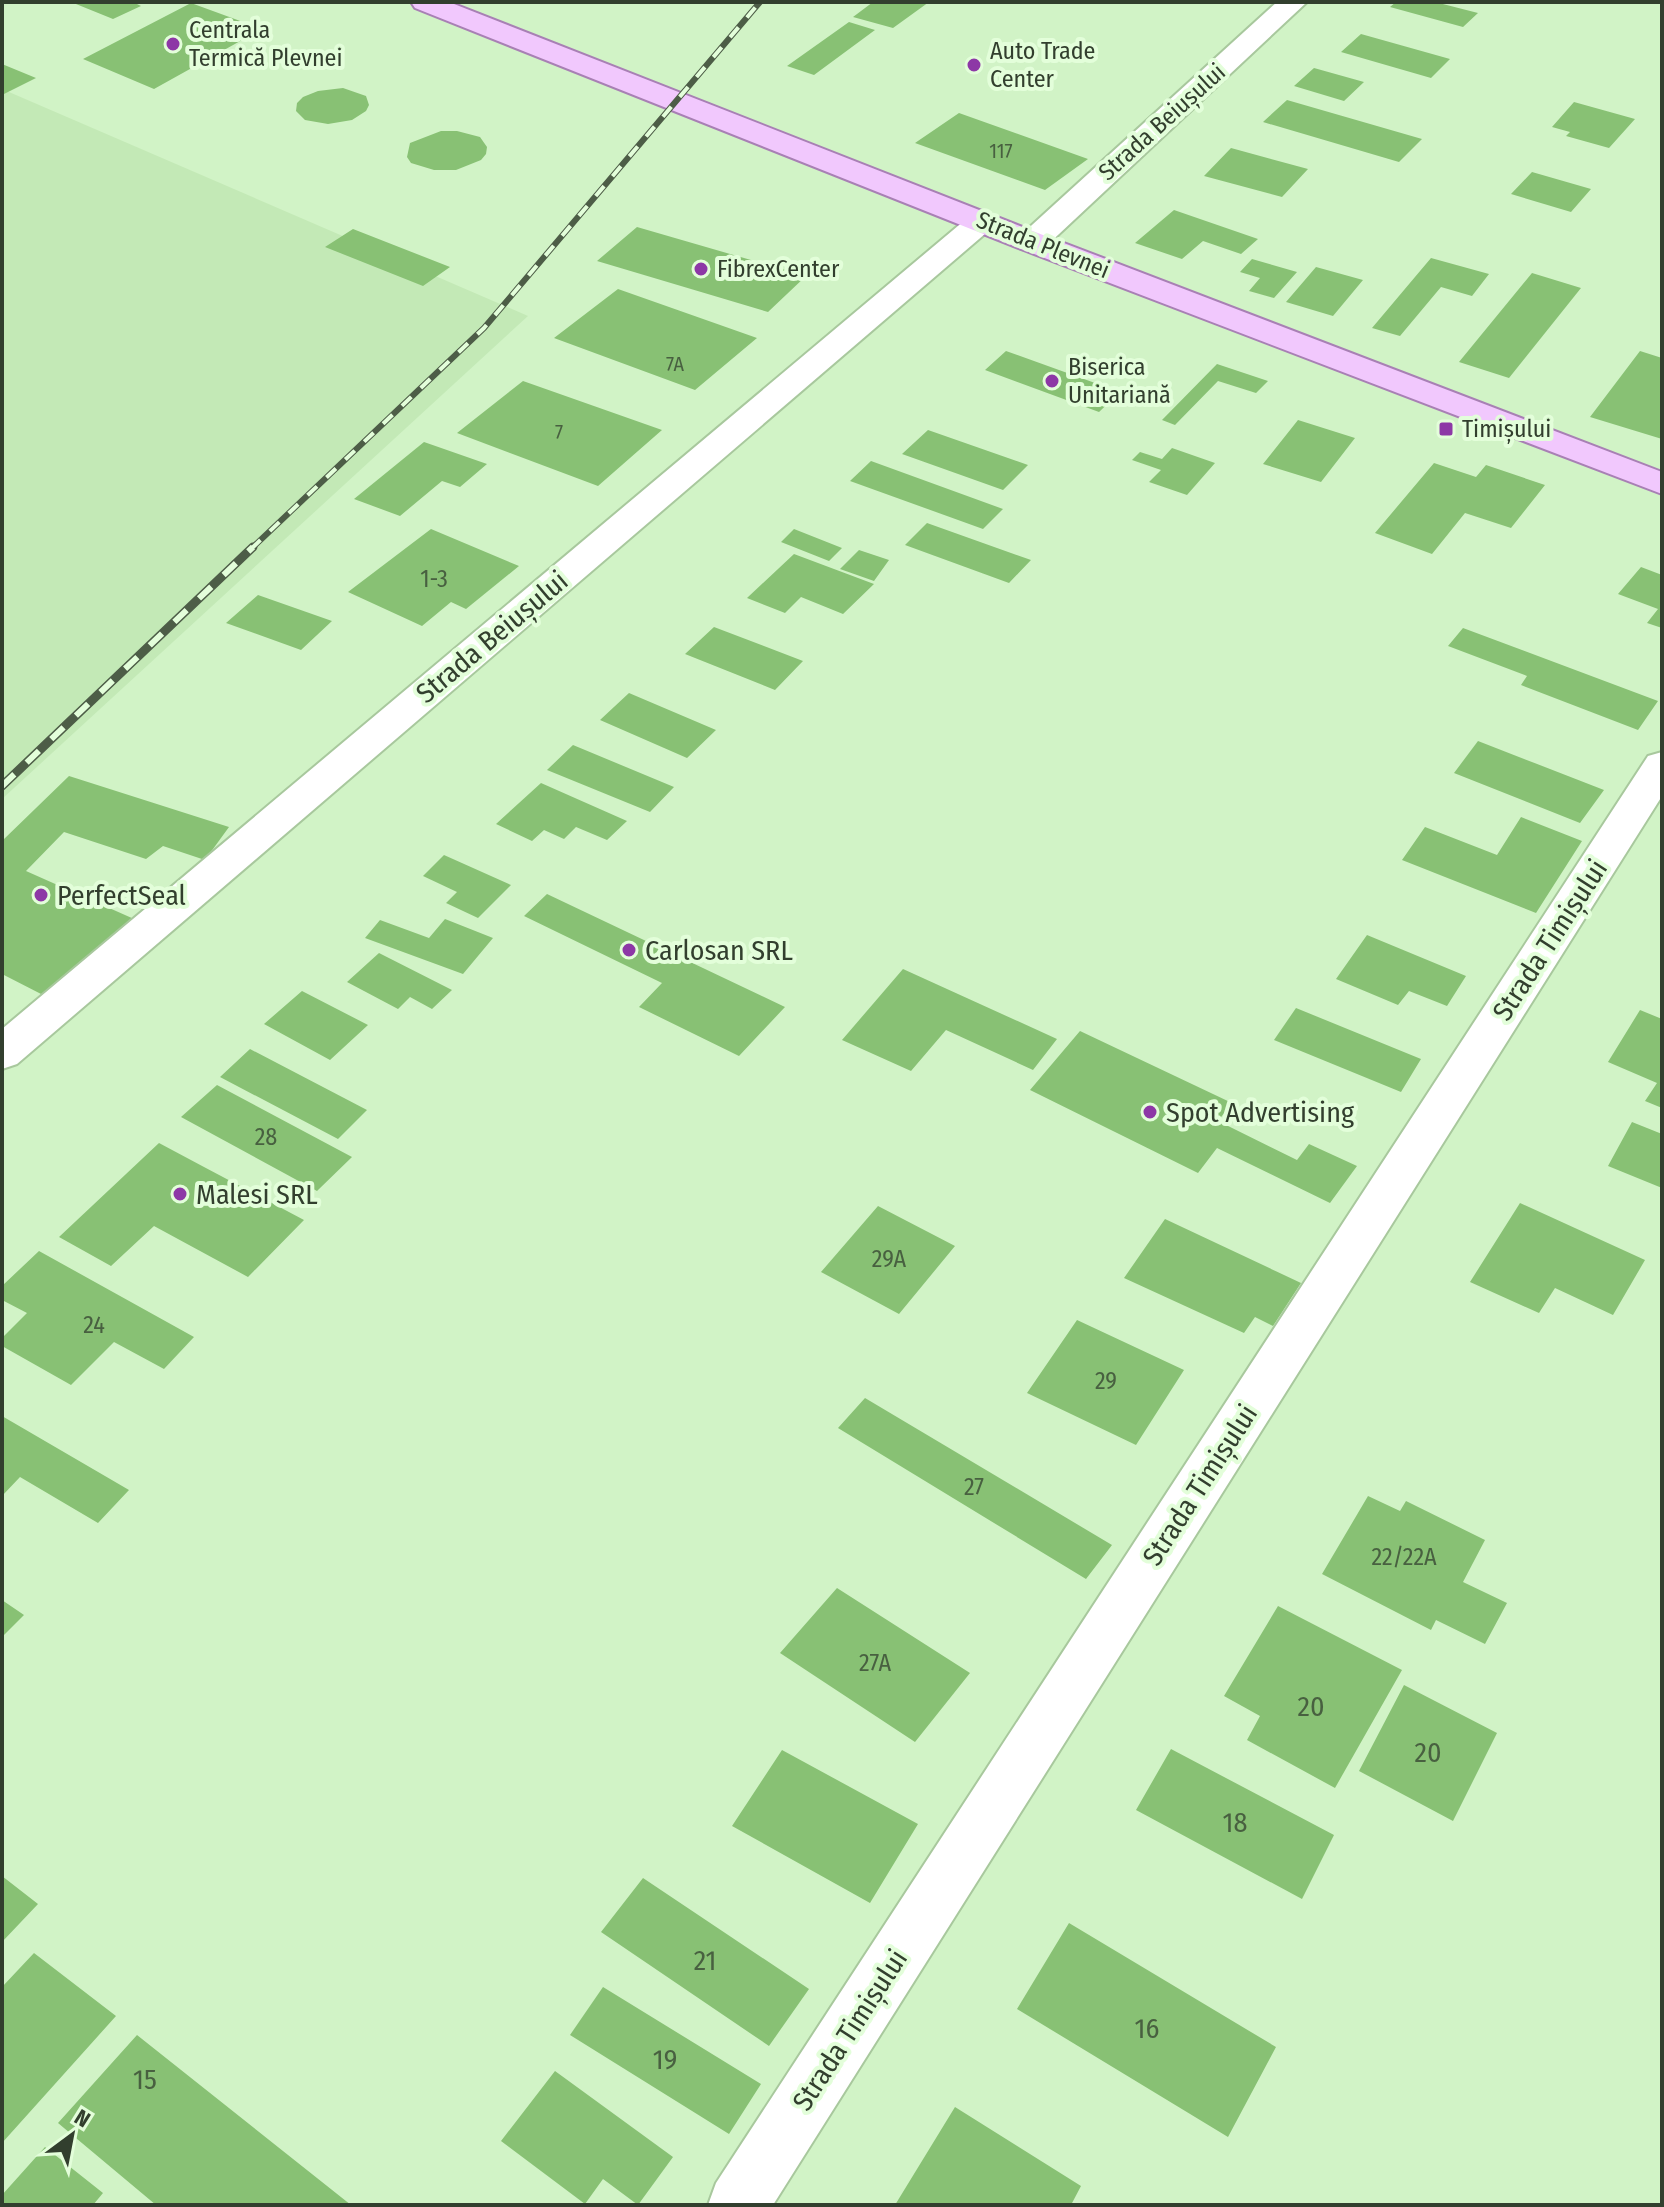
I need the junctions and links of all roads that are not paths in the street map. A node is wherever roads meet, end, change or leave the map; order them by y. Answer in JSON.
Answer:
{"nodes":[{"id":1,"x":425,"y":2,"type":"edge"},
{"id":2,"x":1293,"y":2,"type":"edge"},
{"id":3,"x":982,"y":221,"type":"junction"},
{"id":4,"x":1032,"y":242,"type":"junction"},
{"id":5,"x":1662,"y":484,"type":"edge"},
{"id":6,"x":1662,"y":765,"type":"edge"},
{"id":7,"x":2,"y":1053,"type":"edge"},
{"id":8,"x":738,"y":2205,"type":"edge"}],
"edges":[{"from":1,"to":3,"type":"main road","name":"Strada Plevnei"},
{"from":2,"to":4,"type":"street","name":"Strada Beiușului"},
{"from":3,"to":4,"type":"main road","name":"Strada Plevnei"},
{"from":3,"to":7,"type":"street","name":"Strada Beiușului"},
{"from":4,"to":5,"type":"main road","name":"Strada Plevnei"},
{"from":6,"to":8,"type":"street","name":"Strada Timișului"}]}
